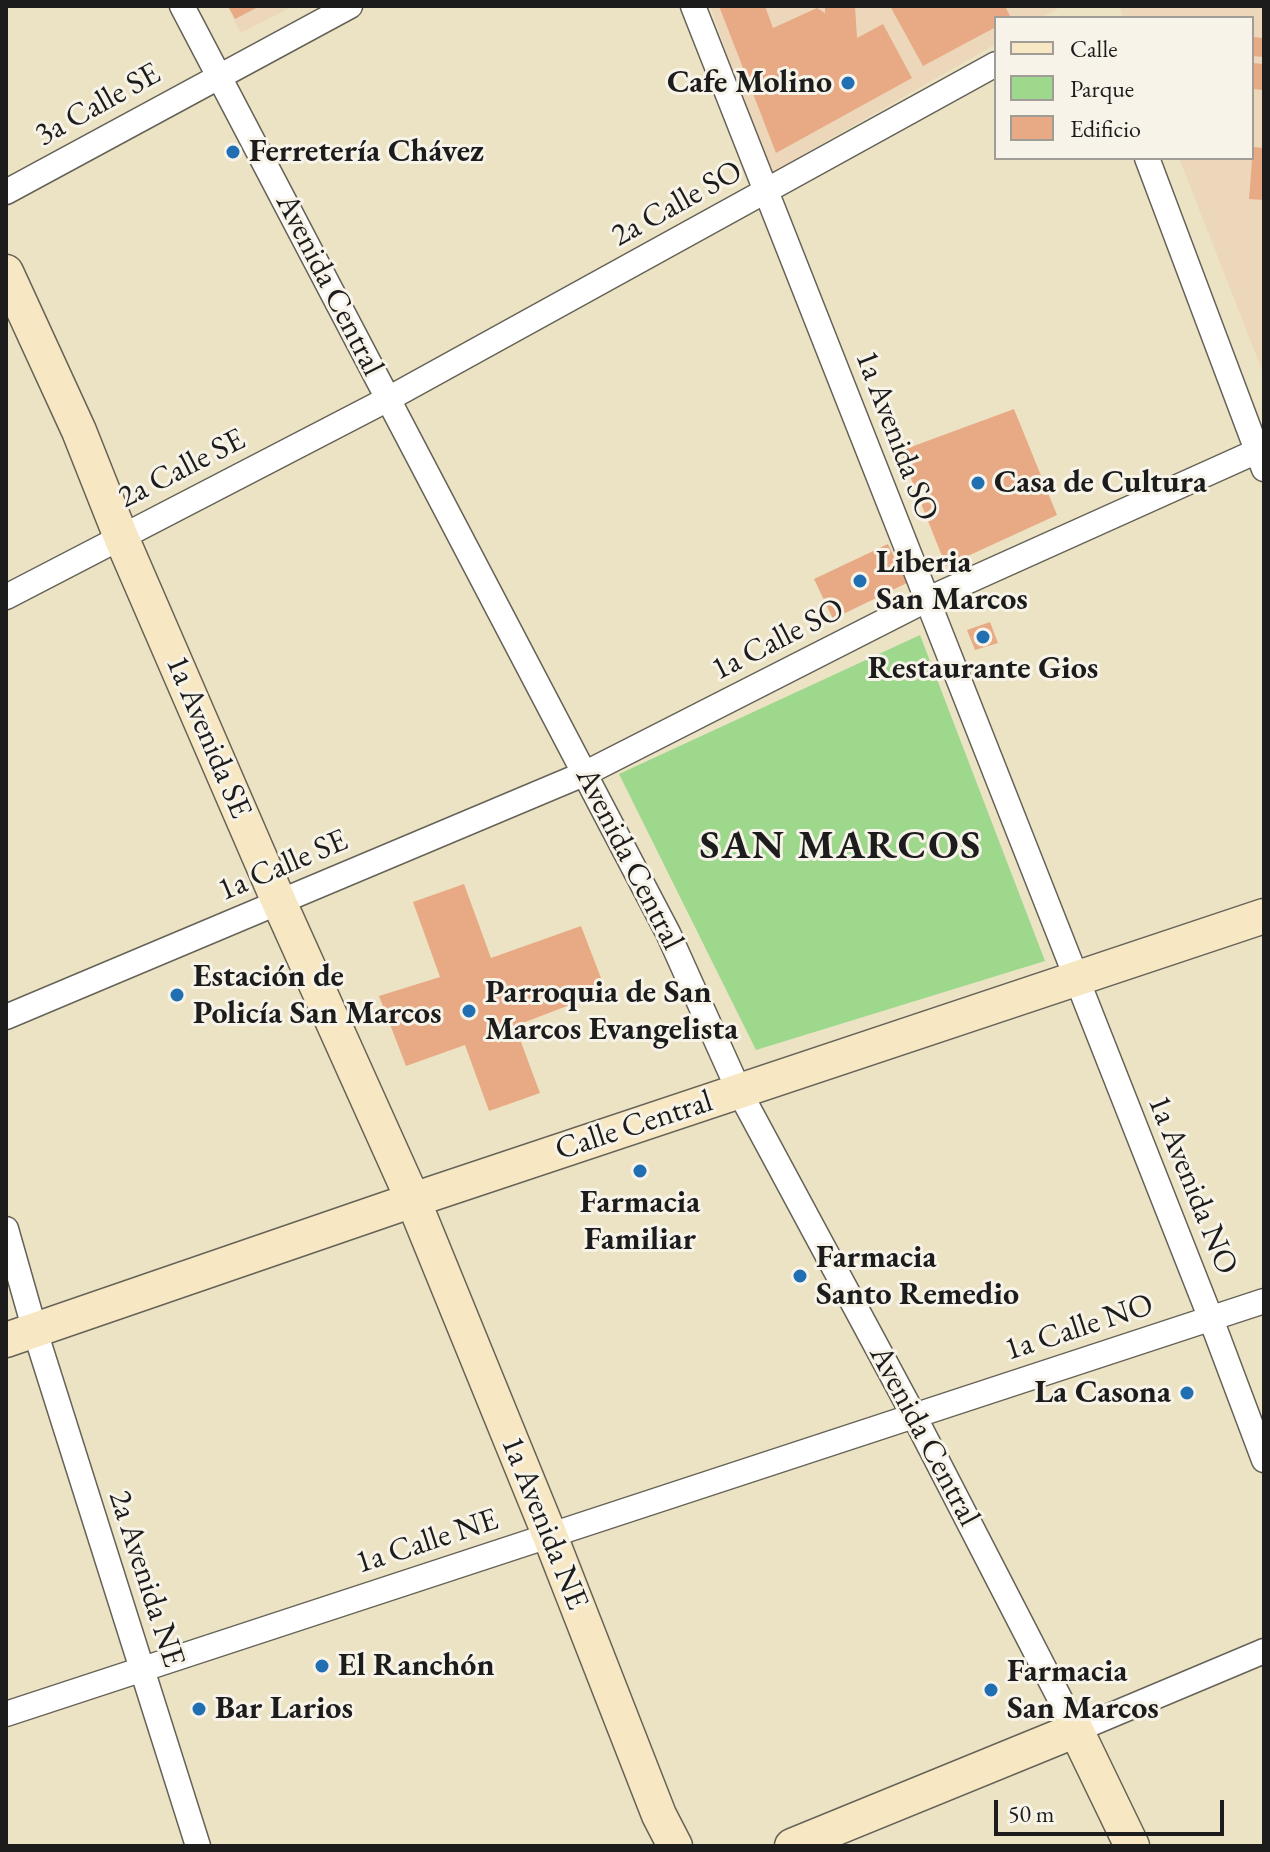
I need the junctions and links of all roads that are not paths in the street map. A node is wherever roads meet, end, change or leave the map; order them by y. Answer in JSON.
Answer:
{"nodes":[{"id":1,"x":182,"y":6,"type":"edge"},
{"id":2,"x":350,"y":6,"type":"edge"},
{"id":3,"x":693,"y":6,"type":"edge"},
{"id":4,"x":994,"y":65,"type":"edge"},
{"id":5,"x":220,"y":74,"type":"junction"},
{"id":6,"x":1148,"y":160,"type":"edge"},
{"id":7,"x":6,"y":192,"type":"edge"},
{"id":8,"x":766,"y":192,"type":"junction"},
{"id":9,"x":6,"y":272,"type":"edge"},
{"id":10,"x":388,"y":399,"type":"junction"},
{"id":11,"x":1262,"y":456,"type":"edge"},
{"id":12,"x":121,"y":537,"type":"junction"},
{"id":13,"x":6,"y":597,"type":"edge"},
{"id":14,"x":926,"y":600,"type":"junction"},
{"id":15,"x":586,"y":773,"type":"junction"},
{"id":16,"x":279,"y":902,"type":"junction"},
{"id":17,"x":1264,"y":916,"type":"edge"},
{"id":18,"x":1075,"y":979,"type":"junction"},
{"id":19,"x":6,"y":1017,"type":"edge"},
{"id":20,"x":739,"y":1091,"type":"junction"},
{"id":21,"x":413,"y":1200,"type":"junction"},
{"id":22,"x":6,"y":1229,"type":"edge"},
{"id":23,"x":1264,"y":1301,"type":"edge"},
{"id":24,"x":1211,"y":1319,"type":"junction"},
{"id":25,"x":20,"y":1336,"type":"edge"},
{"id":26,"x":914,"y":1416,"type":"junction"},
{"id":27,"x":1264,"y":1460,"type":"edge"},
{"id":28,"x":550,"y":1536,"type":"junction"},
{"id":29,"x":1264,"y":1651,"type":"edge"},
{"id":30,"x":142,"y":1670,"type":"junction"},
{"id":31,"x":6,"y":1714,"type":"edge"},
{"id":32,"x":1076,"y":1730,"type":"junction"},
{"id":33,"x":198,"y":1846,"type":"edge"},
{"id":34,"x":675,"y":1846,"type":"edge"},
{"id":35,"x":792,"y":1846,"type":"edge"},
{"id":36,"x":1132,"y":1846,"type":"edge"}],
"edges":[{"from":1,"to":5,"type":"street","name":"Avenida Central"},
{"from":2,"to":5,"type":"street","name":"3a Calle SE"},
{"from":3,"to":8,"type":"street","name":"1a Avenida SO"},
{"from":4,"to":8,"type":"street","name":"2a Calle SO"},
{"from":5,"to":7,"type":"street","name":"3a Calle SE"},
{"from":5,"to":10,"type":"street","name":"Avenida Central"},
{"from":6,"to":11,"type":"street"},
{"from":8,"to":10,"type":"street","name":"2a Calle SO"},
{"from":8,"to":14,"type":"street","name":"1a Avenida SO"},
{"from":9,"to":12,"type":"main road","name":"1a Avenida SE"},
{"from":10,"to":12,"type":"street","name":"2a Calle SE"},
{"from":10,"to":15,"type":"street","name":"Avenida Central"},
{"from":11,"to":14,"type":"street","name":"1a Calle SO"},
{"from":12,"to":13,"type":"street","name":"2a Calle SE"},
{"from":12,"to":16,"type":"main road","name":"1a Avenida SE"},
{"from":14,"to":15,"type":"street","name":"1a Calle SO"},
{"from":14,"to":18,"type":"street","name":"1a Avenida SO"},
{"from":15,"to":16,"type":"street","name":"1a Calle SE"},
{"from":15,"to":20,"type":"street","name":"Avenida Central"},
{"from":16,"to":19,"type":"street","name":"1a Calle SE"},
{"from":16,"to":21,"type":"main road","name":"1a Avenida SE"},
{"from":17,"to":18,"type":"main road","name":"Calle Central"},
{"from":18,"to":20,"type":"main road","name":"Calle Central"},
{"from":18,"to":24,"type":"street","name":"1a Avenida NO"},
{"from":20,"to":21,"type":"main road","name":"Calle Central"},
{"from":20,"to":26,"type":"street","name":"Avenida Central"},
{"from":21,"to":25,"type":"main road","name":"Calle Central"},
{"from":21,"to":28,"type":"main road","name":"1a Avenida NE"},
{"from":22,"to":25,"type":"street","name":"2a Avenida NE"},
{"from":23,"to":24,"type":"street","name":"1a Calle NO"},
{"from":24,"to":26,"type":"street","name":"1a Calle NO"},
{"from":24,"to":27,"type":"street","name":"1a Avenida NO"},
{"from":25,"to":30,"type":"street","name":"2a Avenida NE"},
{"from":26,"to":28,"type":"street","name":"1a Calle NE"},
{"from":26,"to":32,"type":"street","name":"Avenida Central"},
{"from":28,"to":30,"type":"street","name":"1a Calle NE"},
{"from":28,"to":34,"type":"main road","name":"1a Avenida NE"},
{"from":29,"to":32,"type":"street"},
{"from":30,"to":31,"type":"street","name":"1a Calle NE"},
{"from":30,"to":33,"type":"street","name":"2a Avenida NE"},
{"from":32,"to":35,"type":"main road"},
{"from":32,"to":36,"type":"main road","name":"Avenida Central"}]}
